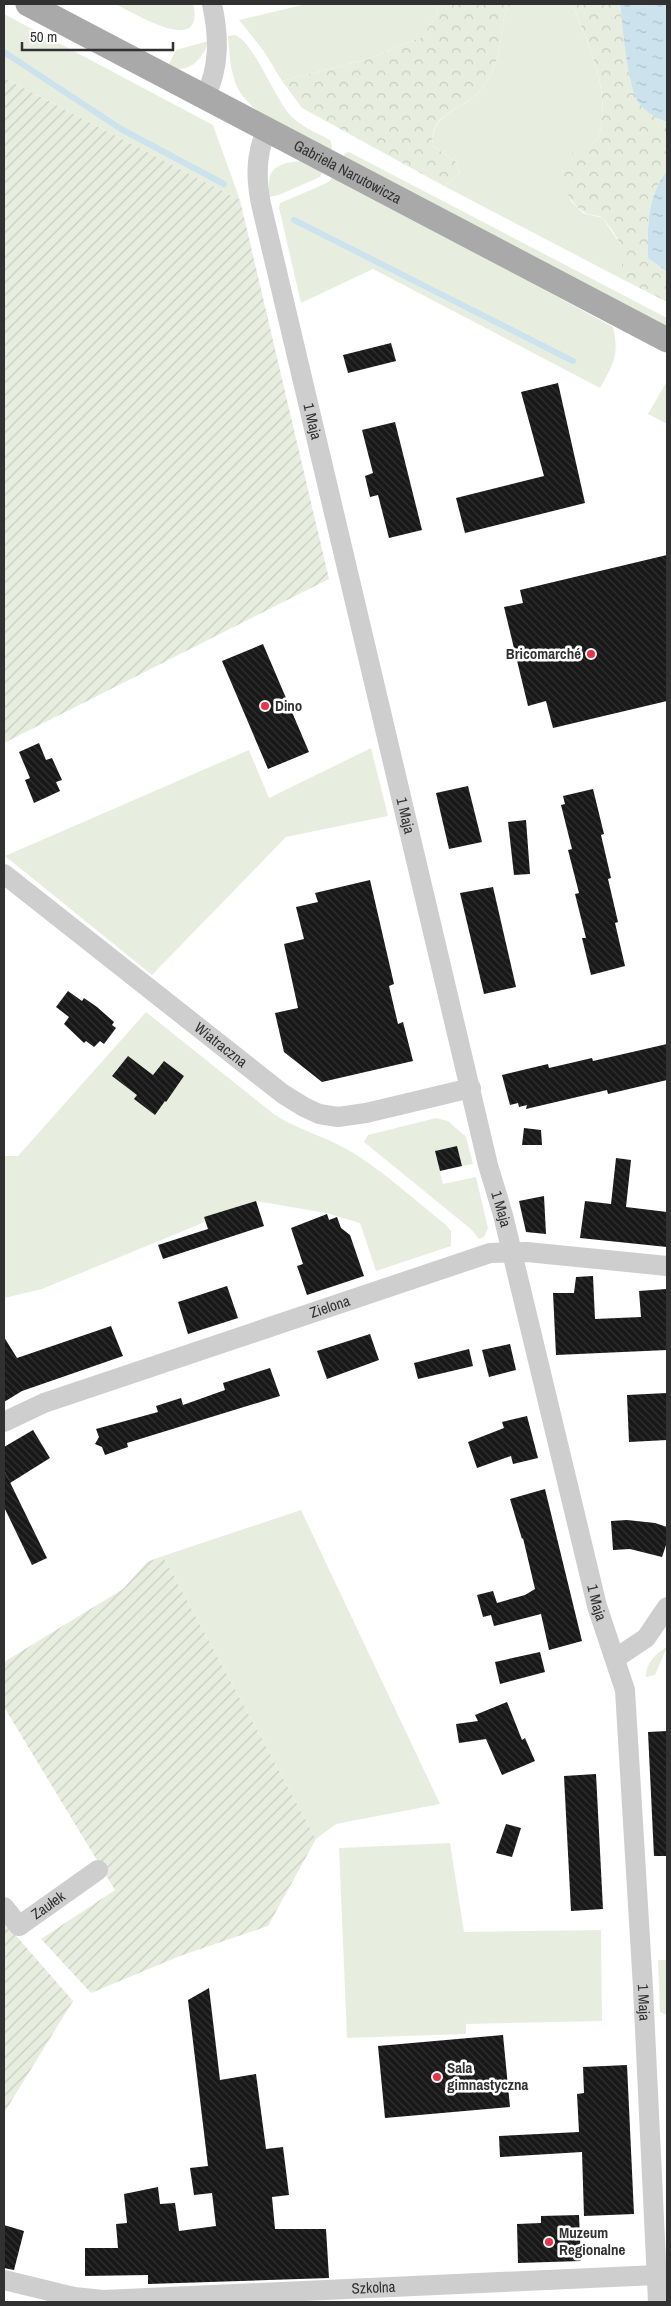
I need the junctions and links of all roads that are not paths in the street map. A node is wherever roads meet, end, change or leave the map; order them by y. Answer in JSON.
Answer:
{"nodes":[{"id":1,"x":28,"y":4,"type":"edge"},
{"id":2,"x":212,"y":4,"type":"edge"},
{"id":3,"x":205,"y":97,"type":"junction"},
{"id":4,"x":267,"y":130,"type":"junction"},
{"id":5,"x":667,"y":340,"type":"edge"},
{"id":6,"x":4,"y":874,"type":"edge"},
{"id":7,"x":471,"y":1088,"type":"junction"},
{"id":8,"x":511,"y":1252,"type":"junction"},
{"id":9,"x":667,"y":1266,"type":"edge"},
{"id":10,"x":4,"y":1422,"type":"edge"},
{"id":11,"x":667,"y":1607,"type":"edge"},
{"id":12,"x":616,"y":1658,"type":"junction"},
{"id":13,"x":98,"y":1870,"type":"dead end"},
{"id":14,"x":4,"y":1907,"type":"edge"},
{"id":15,"x":657,"y":2276,"type":"junction"},
{"id":16,"x":4,"y":2280,"type":"edge"},
{"id":17,"x":658,"y":2302,"type":"edge"}],
"edges":[{"from":1,"to":3,"type":"main road","name":"Gabriela Narutowicza"},
{"from":2,"to":3,"type":"street"},
{"from":3,"to":4,"type":"main road","name":"Gabriela Narutowicza"},
{"from":4,"to":5,"type":"main road","name":"Gabriela Narutowicza"},
{"from":4,"to":7,"type":"street","name":"1 Maja"},
{"from":6,"to":7,"type":"street","name":"Wiatraczna"},
{"from":7,"to":8,"type":"street","name":"1 Maja"},
{"from":8,"to":9,"type":"street","name":"Zielona"},
{"from":8,"to":10,"type":"street","name":"Zielona"},
{"from":8,"to":12,"type":"street","name":"1 Maja"},
{"from":11,"to":12,"type":"street"},
{"from":12,"to":15,"type":"street","name":"1 Maja"},
{"from":13,"to":14,"type":"street","name":"Zaułek"},
{"from":15,"to":16,"type":"street","name":"Szkolna"},
{"from":15,"to":17,"type":"street","name":"1 Maja"}]}
